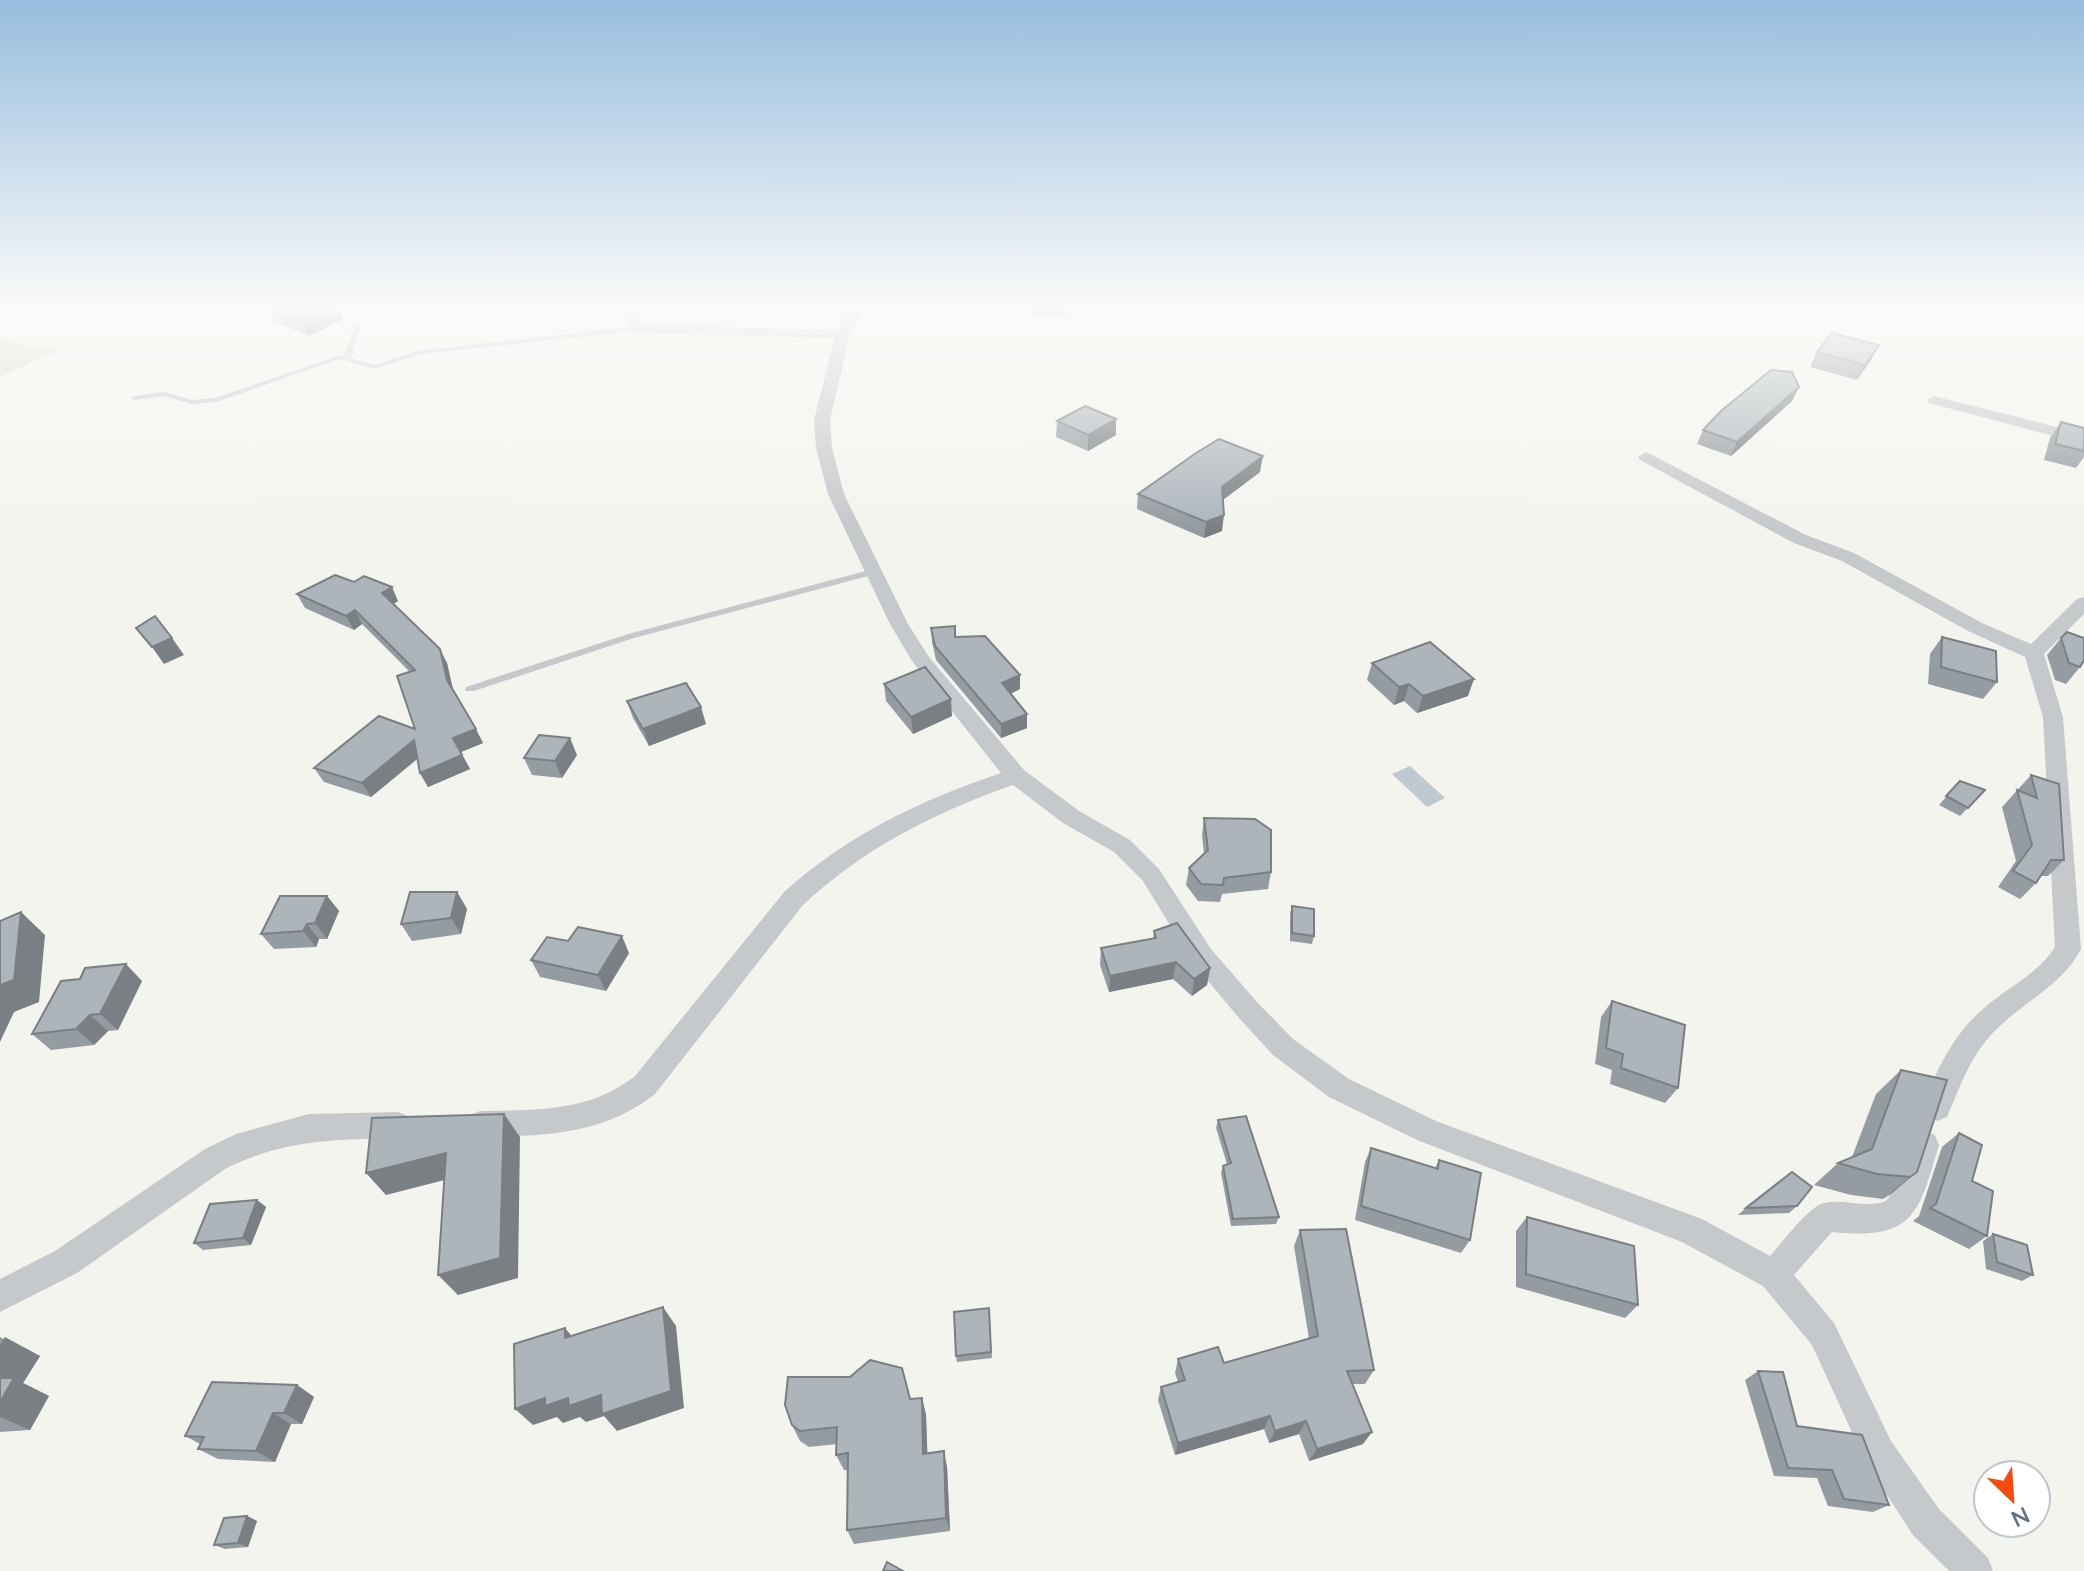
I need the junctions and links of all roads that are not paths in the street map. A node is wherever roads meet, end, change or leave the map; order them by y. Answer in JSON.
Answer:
{"nodes":[{"id":1,"x":265,"y":382,"type":"edge"},
{"id":2,"x":831,"y":382,"type":"edge"},
{"id":3,"x":135,"y":398,"type":"dead end"},
{"id":4,"x":1934,"y":400,"type":"dead end"},
{"id":5,"x":2084,"y":439,"type":"edge"},
{"id":6,"x":1646,"y":457,"type":"dead end"},
{"id":7,"x":873,"y":572,"type":"junction"},
{"id":8,"x":2084,"y":603,"type":"edge"},
{"id":9,"x":2034,"y":653,"type":"junction"},
{"id":10,"x":470,"y":689,"type":"dead end"},
{"id":11,"x":1016,"y":776,"type":"junction"},
{"id":12,"x":459,"y":1124,"type":"edge"},
{"id":13,"x":429,"y":1125,"type":"edge"},
{"id":14,"x":1774,"y":1275,"type":"junction"},
{"id":15,"x":0,"y":1296,"type":"edge"},
{"id":16,"x":1975,"y":1571,"type":"edge"}],
"edges":[{"from":1,"to":3,"type":"lane"},
{"from":2,"to":7,"type":"street"},
{"from":4,"to":5,"type":"street"},
{"from":6,"to":9,"type":"street"},
{"from":7,"to":10,"type":"lane"},
{"from":7,"to":11,"type":"street"},
{"from":8,"to":9,"type":"street"},
{"from":9,"to":14,"type":"street"},
{"from":11,"to":12,"type":"street"},
{"from":11,"to":14,"type":"street"},
{"from":13,"to":15,"type":"street"},
{"from":14,"to":16,"type":"street"}]}
